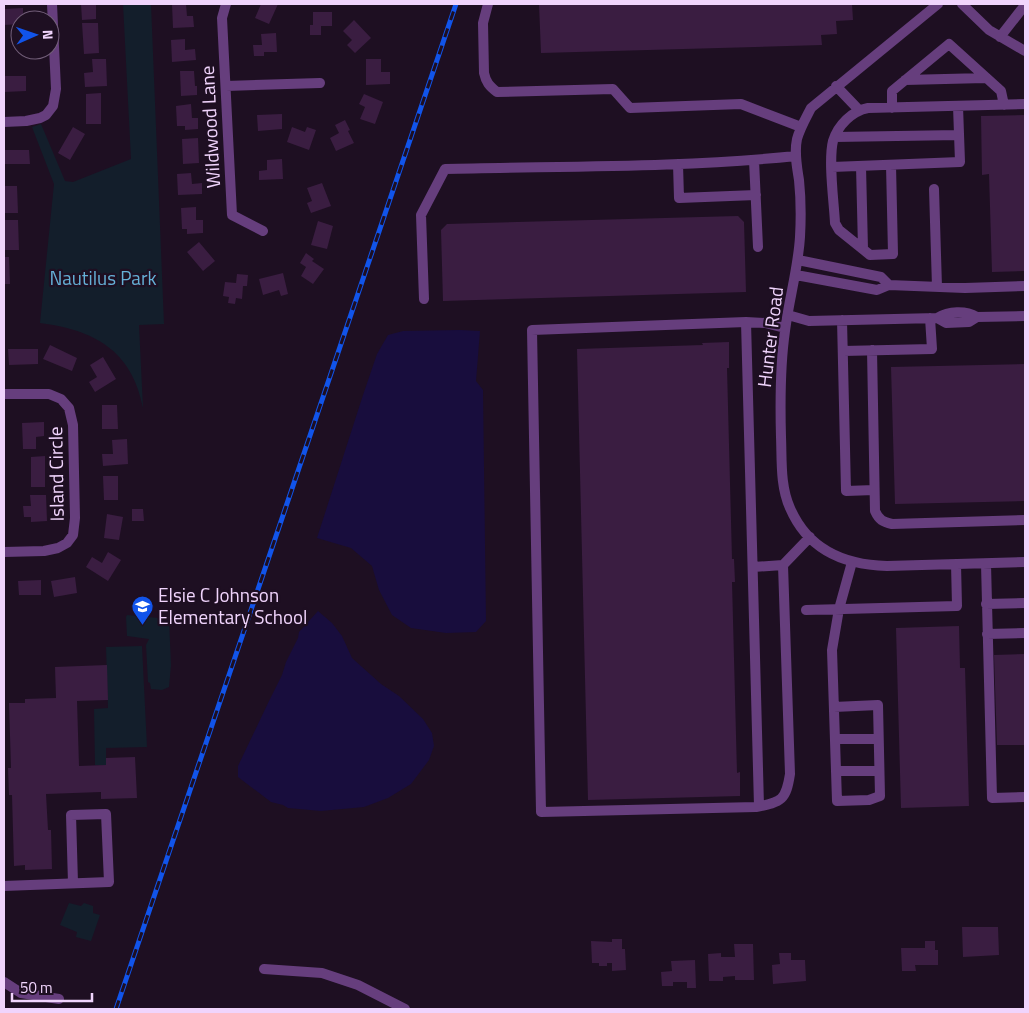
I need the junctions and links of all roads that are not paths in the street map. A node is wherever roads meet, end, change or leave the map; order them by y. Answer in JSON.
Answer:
{"nodes":[{"id":1,"x":52,"y":4,"type":"edge"},
{"id":2,"x":226,"y":4,"type":"edge"},
{"id":3,"x":488,"y":4,"type":"edge"},
{"id":4,"x":938,"y":4,"type":"edge"},
{"id":5,"x":962,"y":4,"type":"edge"},
{"id":6,"x":1024,"y":9,"type":"edge"},
{"id":7,"x":1000,"y":37,"type":"junction"},
{"id":8,"x":1025,"y":51,"type":"edge"},
{"id":9,"x":985,"y":78,"type":"junction"},
{"id":10,"x":905,"y":80,"type":"junction"},
{"id":11,"x":320,"y":83,"type":"dead end"},
{"id":12,"x":226,"y":86,"type":"junction"},
{"id":13,"x":836,"y":86,"type":"junction"},
{"id":14,"x":1025,"y":104,"type":"edge"},
{"id":15,"x":1004,"y":105,"type":"junction"},
{"id":16,"x":958,"y":106,"type":"junction"},
{"id":17,"x":892,"y":108,"type":"junction"},
{"id":18,"x":859,"y":110,"type":"junction"},
{"id":19,"x":4,"y":122,"type":"edge"},
{"id":20,"x":801,"y":126,"type":"junction"},
{"id":21,"x":959,"y":134,"type":"junction"},
{"id":22,"x":835,"y":137,"type":"junction"},
{"id":23,"x":796,"y":156,"type":"junction"},
{"id":24,"x":754,"y":160,"type":"junction"},
{"id":25,"x":678,"y":164,"type":"junction"},
{"id":26,"x":891,"y":165,"type":"junction"},
{"id":27,"x":861,"y":166,"type":"junction"},
{"id":28,"x":832,"y":167,"type":"junction"},
{"id":29,"x":934,"y":189,"type":"dead end"},
{"id":30,"x":756,"y":195,"type":"junction"},
{"id":31,"x":264,"y":231,"type":"dead end"},
{"id":32,"x":758,"y":247,"type":"dead end"},
{"id":33,"x":862,"y":249,"type":"junction"},
{"id":34,"x":798,"y":260,"type":"junction"},
{"id":35,"x":796,"y":274,"type":"junction"},
{"id":36,"x":889,"y":285,"type":"junction"},
{"id":37,"x":1025,"y":286,"type":"edge"},
{"id":38,"x":937,"y":287,"type":"junction"},
{"id":39,"x":424,"y":299,"type":"dead end"},
{"id":40,"x":788,"y":315,"type":"junction"},
{"id":41,"x":1025,"y":316,"type":"edge"},
{"id":42,"x":933,"y":318,"type":"junction"},
{"id":43,"x":842,"y":320,"type":"junction"},
{"id":44,"x":746,"y":322,"type":"junction"},
{"id":45,"x":785,"y":328,"type":"junction"},
{"id":46,"x":872,"y":350,"type":"junction"},
{"id":47,"x":843,"y":351,"type":"junction"},
{"id":48,"x":4,"y":394,"type":"edge"},
{"id":49,"x":874,"y":490,"type":"junction"},
{"id":50,"x":1025,"y":520,"type":"edge"},
{"id":51,"x":810,"y":538,"type":"junction"},
{"id":52,"x":4,"y":552,"type":"edge"},
{"id":53,"x":852,"y":562,"type":"junction"},
{"id":54,"x":1025,"y":562,"type":"edge"},
{"id":55,"x":956,"y":564,"type":"junction"},
{"id":56,"x":986,"y":564,"type":"junction"},
{"id":57,"x":783,"y":565,"type":"junction"},
{"id":58,"x":753,"y":567,"type":"junction"},
{"id":59,"x":1025,"y":603,"type":"edge"},
{"id":60,"x":986,"y":604,"type":"junction"},
{"id":61,"x":839,"y":609,"type":"junction"},
{"id":62,"x":806,"y":610,"type":"dead end"},
{"id":63,"x":1025,"y":633,"type":"edge"},
{"id":64,"x":987,"y":634,"type":"junction"},
{"id":65,"x":834,"y":707,"type":"junction"},
{"id":66,"x":835,"y":739,"type":"junction"},
{"id":67,"x":878,"y":739,"type":"junction"},
{"id":68,"x":836,"y":771,"type":"junction"},
{"id":69,"x":879,"y":771,"type":"junction"},
{"id":70,"x":1025,"y":797,"type":"edge"},
{"id":71,"x":759,"y":806,"type":"junction"},
{"id":72,"x":74,"y":883,"type":"junction"},
{"id":73,"x":4,"y":886,"type":"edge"},
{"id":74,"x":264,"y":969,"type":"dead end"},
{"id":75,"x":4,"y":982,"type":"edge"},
{"id":76,"x":58,"y":999,"type":"dead end"},
{"id":77,"x":405,"y":1009,"type":"edge"}],
"edges":[{"from":1,"to":19,"type":"street"},
{"from":2,"to":12,"type":"street","name":"Wildwood Lane"},
{"from":3,"to":20,"type":"street"},
{"from":4,"to":13,"type":"street","name":"Hunter Road"},
{"from":5,"to":7,"type":"street"},
{"from":6,"to":7,"type":"street"},
{"from":7,"to":8,"type":"street"},
{"from":9,"to":10,"type":"street"},
{"from":9,"to":10,"type":"street"},
{"from":9,"to":15,"type":"street"},
{"from":10,"to":17,"type":"street"},
{"from":11,"to":12,"type":"street"},
{"from":12,"to":31,"type":"street","name":"Wildwood Lane"},
{"from":13,"to":18,"type":"street"},
{"from":13,"to":20,"type":"street","name":"Hunter Road"},
{"from":14,"to":15,"type":"street"},
{"from":15,"to":16,"type":"street"},
{"from":16,"to":17,"type":"street"},
{"from":16,"to":21,"type":"street"},
{"from":17,"to":18,"type":"street"},
{"from":18,"to":22,"type":"street"},
{"from":20,"to":23,"type":"street","name":"Hunter Road"},
{"from":21,"to":22,"type":"street"},
{"from":21,"to":26,"type":"street"},
{"from":22,"to":28,"type":"street"},
{"from":23,"to":24,"type":"street"},
{"from":23,"to":34,"type":"street","name":"Hunter Road"},
{"from":24,"to":25,"type":"street"},
{"from":24,"to":30,"type":"street"},
{"from":25,"to":30,"type":"street"},
{"from":25,"to":39,"type":"street"},
{"from":26,"to":27,"type":"street"},
{"from":26,"to":33,"type":"street"},
{"from":27,"to":28,"type":"street"},
{"from":27,"to":33,"type":"street"},
{"from":28,"to":33,"type":"street"},
{"from":29,"to":38,"type":"street"},
{"from":30,"to":32,"type":"street"},
{"from":34,"to":35,"type":"street","name":"Hunter Road"},
{"from":34,"to":36,"type":"street"},
{"from":35,"to":36,"type":"street"},
{"from":35,"to":40,"type":"street","name":"Hunter Road"},
{"from":36,"to":38,"type":"street"},
{"from":37,"to":38,"type":"street"},
{"from":40,"to":43,"type":"street"},
{"from":40,"to":45,"type":"street","name":"Hunter Road"},
{"from":41,"to":42,"type":"street"},
{"from":42,"to":43,"type":"street"},
{"from":42,"to":46,"type":"street"},
{"from":43,"to":47,"type":"street"},
{"from":44,"to":45,"type":"street"},
{"from":44,"to":58,"type":"street"},
{"from":44,"to":71,"type":"street"},
{"from":45,"to":51,"type":"street","name":"Hunter Road"},
{"from":46,"to":47,"type":"street"},
{"from":46,"to":49,"type":"street"},
{"from":47,"to":49,"type":"street"},
{"from":48,"to":52,"type":"street","name":"Island Circle"},
{"from":49,"to":50,"type":"street"},
{"from":51,"to":53,"type":"street","name":"Hunter Road"},
{"from":51,"to":57,"type":"street"},
{"from":53,"to":55,"type":"street","name":"Hunter Road"},
{"from":53,"to":61,"type":"street"},
{"from":54,"to":56,"type":"street","name":"Hunter Road"},
{"from":55,"to":56,"type":"street","name":"Hunter Road"},
{"from":55,"to":61,"type":"street"},
{"from":56,"to":60,"type":"street"},
{"from":57,"to":58,"type":"street"},
{"from":57,"to":71,"type":"street"},
{"from":58,"to":71,"type":"street"},
{"from":59,"to":60,"type":"street"},
{"from":60,"to":64,"type":"street"},
{"from":61,"to":62,"type":"street"},
{"from":61,"to":65,"type":"street"},
{"from":63,"to":64,"type":"street"},
{"from":64,"to":70,"type":"street"},
{"from":65,"to":66,"type":"street"},
{"from":65,"to":67,"type":"street"},
{"from":66,"to":67,"type":"street"},
{"from":66,"to":68,"type":"street"},
{"from":67,"to":69,"type":"street"},
{"from":68,"to":69,"type":"street"},
{"from":68,"to":69,"type":"street"},
{"from":72,"to":72,"type":"street"},
{"from":72,"to":73,"type":"street"},
{"from":74,"to":77,"type":"street"},
{"from":75,"to":76,"type":"street"}]}
